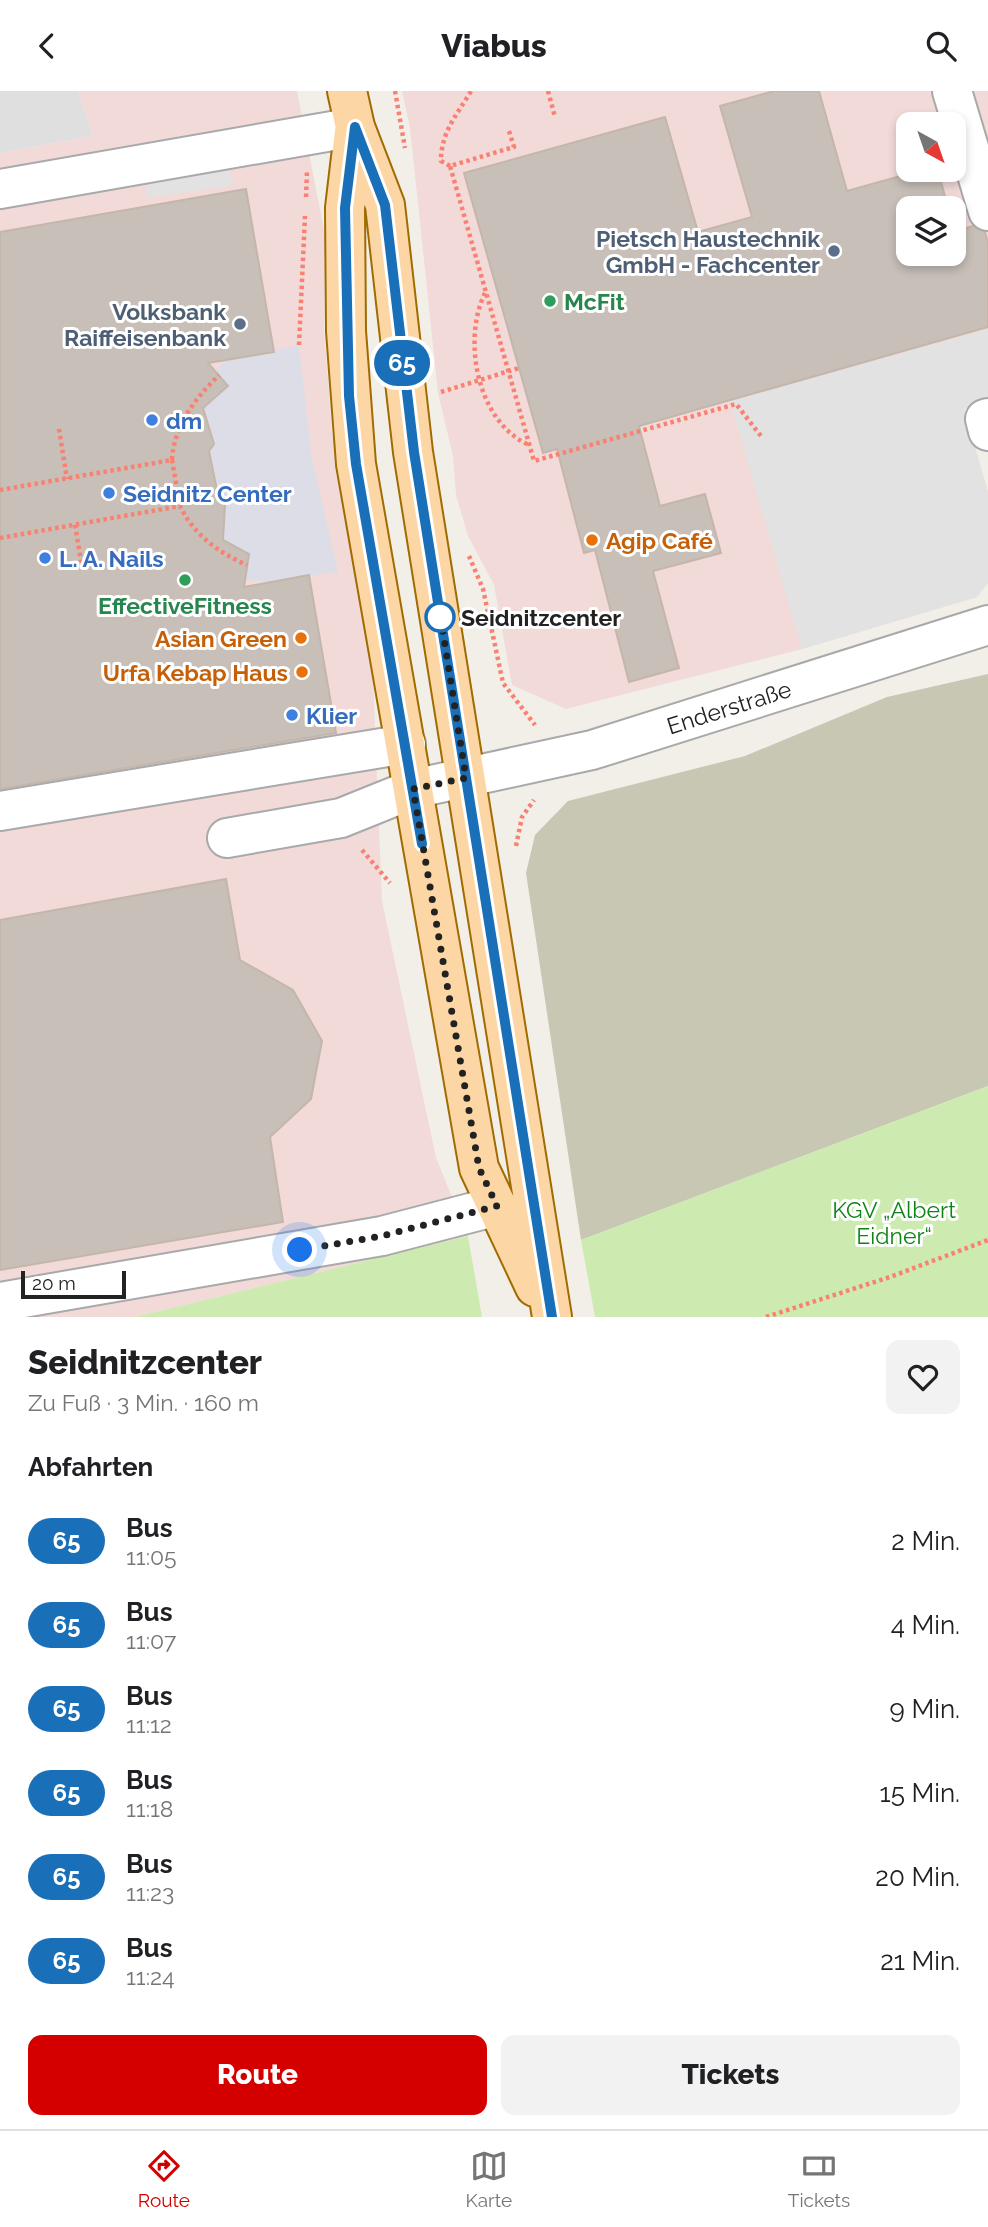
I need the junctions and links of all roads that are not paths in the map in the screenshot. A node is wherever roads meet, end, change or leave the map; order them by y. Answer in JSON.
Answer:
{"nodes":[{"id":1,"x":952,"y":91,"type":"edge"},
{"id":2,"x":351,"y":109,"type":"edge"},
{"id":3,"x":0,"y":189,"type":"edge"},
{"id":4,"x":988,"y":211,"type":"edge"},
{"id":5,"x":988,"y":418,"type":"edge"},
{"id":6,"x":988,"y":431,"type":"edge"},
{"id":7,"x":988,"y":625,"type":"edge"},
{"id":8,"x":406,"y":744,"type":"junction"},
{"id":9,"x":466,"y":778,"type":"junction"},
{"id":10,"x":413,"y":789,"type":"junction"},
{"id":11,"x":0,"y":811,"type":"edge"},
{"id":12,"x":227,"y":838,"type":"dead end"},
{"id":13,"x":497,"y":1206,"type":"junction"},
{"id":14,"x":0,"y":1302,"type":"edge"},
{"id":15,"x":550,"y":1317,"type":"edge"}],
"edges":[{"from":1,"to":4,"type":"street"},
{"from":2,"to":3,"type":"street"},
{"from":2,"to":8,"type":"main road"},
{"from":2,"to":9,"type":"main road"},
{"from":5,"to":6,"type":"street"},
{"from":7,"to":9,"type":"street","name":"Enderstraße"},
{"from":8,"to":10,"type":"main road"},
{"from":8,"to":11,"type":"street"},
{"from":9,"to":10,"type":"street","name":"Enderstraße"},
{"from":9,"to":15,"type":"main road"},
{"from":10,"to":12,"type":"street","name":"Enderstraße"},
{"from":10,"to":13,"type":"main road"},
{"from":13,"to":14,"type":"street"},
{"from":13,"to":15,"type":"main road"}]}
